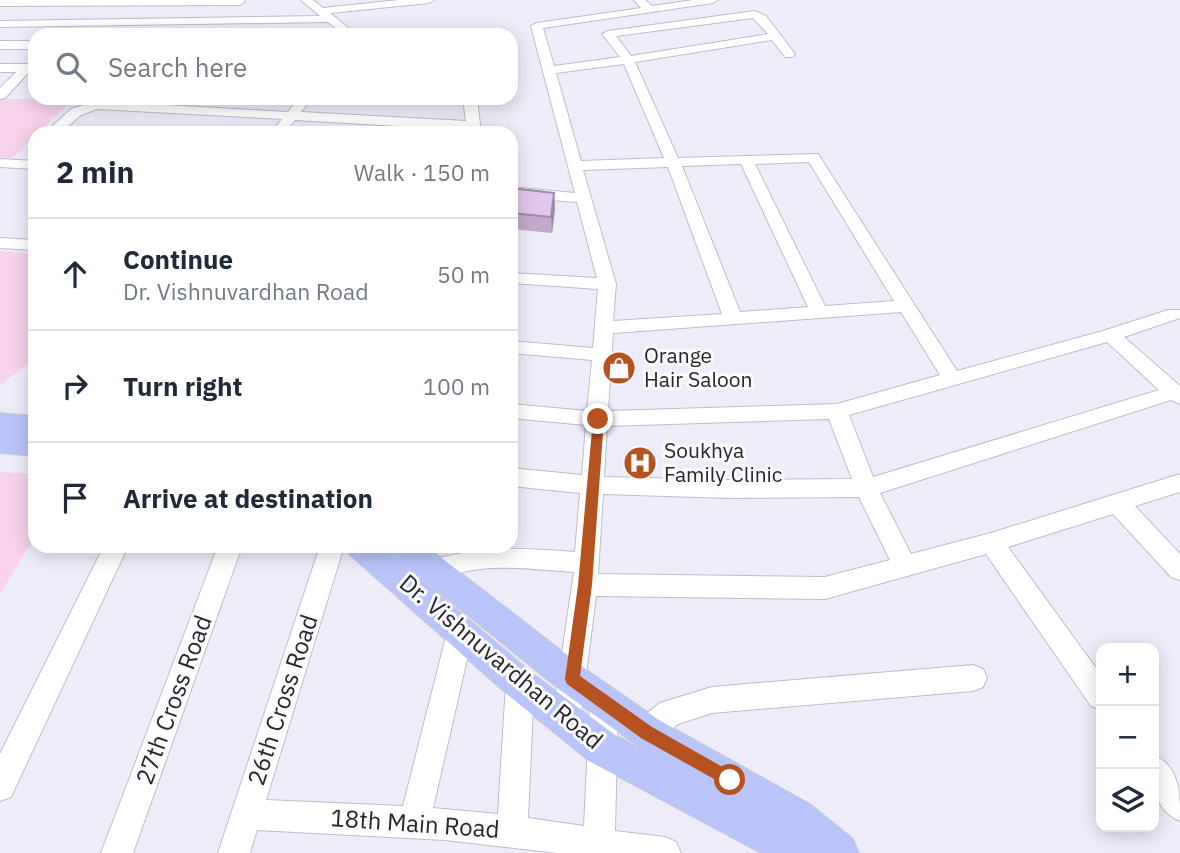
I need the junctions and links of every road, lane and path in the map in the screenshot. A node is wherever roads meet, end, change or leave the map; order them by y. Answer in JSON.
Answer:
{"nodes":[{"id":1,"x":330,"y":0,"type":"edge"},
{"id":2,"x":429,"y":0,"type":"edge"},
{"id":3,"x":639,"y":0,"type":"edge"},
{"id":4,"x":713,"y":0,"type":"edge"},
{"id":5,"x":240,"y":2,"type":"dead end"},
{"id":6,"x":309,"y":2,"type":"edge"},
{"id":7,"x":0,"y":3,"type":"edge"},
{"id":8,"x":650,"y":10,"type":"junction"},
{"id":9,"x":326,"y":15,"type":"junction"},
{"id":10,"x":163,"y":22,"type":"junction"},
{"id":11,"x":0,"y":24,"type":"edge"},
{"id":12,"x":158,"y":28,"type":"edge"},
{"id":13,"x":342,"y":28,"type":"edge"},
{"id":14,"x":775,"y":36,"type":"junction"},
{"id":15,"x":0,"y":46,"type":"edge"},
{"id":16,"x":28,"y":46,"type":"edge"},
{"id":17,"x":789,"y":54,"type":"dead end"},
{"id":18,"x":628,"y":60,"type":"junction"},
{"id":19,"x":0,"y":68,"type":"edge"},
{"id":20,"x":28,"y":68,"type":"edge"},
{"id":21,"x":28,"y":70,"type":"edge"},
{"id":22,"x":551,"y":70,"type":"junction"},
{"id":23,"x":0,"y":95,"type":"edge"},
{"id":24,"x":96,"y":105,"type":"edge"},
{"id":25,"x":96,"y":105,"type":"edge"},
{"id":26,"x":300,"y":105,"type":"edge"},
{"id":27,"x":471,"y":105,"type":"edge"},
{"id":28,"x":292,"y":116,"type":"junction"},
{"id":29,"x":60,"y":126,"type":"edge"},
{"id":30,"x":284,"y":126,"type":"edge"},
{"id":31,"x":422,"y":126,"type":"edge"},
{"id":32,"x":474,"y":126,"type":"edge"},
{"id":33,"x":28,"y":155,"type":"edge"},
{"id":34,"x":746,"y":160,"type":"junction"},
{"id":35,"x":673,"y":162,"type":"junction"},
{"id":36,"x":0,"y":163,"type":"edge"},
{"id":37,"x":18,"y":164,"type":"junction"},
{"id":38,"x":28,"y":165,"type":"edge"},
{"id":39,"x":576,"y":166,"type":"junction"},
{"id":40,"x":518,"y":193,"type":"edge"},
{"id":41,"x":584,"y":198,"type":"junction"},
{"id":42,"x":0,"y":243,"type":"edge"},
{"id":43,"x":28,"y":245,"type":"edge"},
{"id":44,"x":518,"y":278,"type":"edge"},
{"id":45,"x":607,"y":284,"type":"junction"},
{"id":46,"x":906,"y":306,"type":"junction"},
{"id":47,"x":819,"y":312,"type":"junction"},
{"id":48,"x":1174,"y":314,"type":"dead end"},
{"id":49,"x":733,"y":319,"type":"junction"},
{"id":50,"x":604,"y":328,"type":"junction"},
{"id":51,"x":1110,"y":335,"type":"junction"},
{"id":52,"x":518,"y":348,"type":"edge"},
{"id":53,"x":603,"y":355,"type":"junction"},
{"id":54,"x":953,"y":379,"type":"junction"},
{"id":55,"x":1178,"y":395,"type":"edge"},
{"id":56,"x":838,"y":411,"type":"junction"},
{"id":57,"x":518,"y":412,"type":"edge"},
{"id":58,"x":598,"y":419,"type":"junction"},
{"id":59,"x":0,"y":423,"type":"edge"},
{"id":60,"x":28,"y":425,"type":"edge"},
{"id":61,"x":0,"y":443,"type":"edge"},
{"id":62,"x":28,"y":445,"type":"edge"},
{"id":63,"x":518,"y":478,"type":"edge"},
{"id":64,"x":1180,"y":483,"type":"edge"},
{"id":65,"x":593,"y":485,"type":"junction"},
{"id":66,"x":866,"y":488,"type":"junction"},
{"id":67,"x":1118,"y":504,"type":"junction"},
{"id":68,"x":990,"y":543,"type":"junction"},
{"id":69,"x":113,"y":553,"type":"edge"},
{"id":70,"x":227,"y":553,"type":"edge"},
{"id":71,"x":330,"y":553,"type":"edge"},
{"id":72,"x":368,"y":553,"type":"edge"},
{"id":73,"x":412,"y":553,"type":"edge"},
{"id":74,"x":905,"y":566,"type":"junction"},
{"id":75,"x":433,"y":570,"type":"junction"},
{"id":76,"x":1180,"y":570,"type":"edge"},
{"id":77,"x":586,"y":574,"type":"junction"},
{"id":78,"x":460,"y":633,"type":"junction"},
{"id":79,"x":973,"y":678,"type":"dead end"},
{"id":80,"x":572,"y":679,"type":"junction"},
{"id":81,"x":520,"y":684,"type":"junction"},
{"id":82,"x":1096,"y":690,"type":"edge"},
{"id":83,"x":604,"y":702,"type":"junction"},
{"id":84,"x":566,"y":721,"type":"junction"},
{"id":85,"x":646,"y":732,"type":"junction"},
{"id":86,"x":602,"y":748,"type":"junction"},
{"id":87,"x":1159,"y":777,"type":"edge"},
{"id":88,"x":0,"y":786,"type":"edge"},
{"id":89,"x":1180,"y":806,"type":"edge"},
{"id":90,"x":247,"y":814,"type":"junction"},
{"id":91,"x":414,"y":823,"type":"junction"},
{"id":92,"x":512,"y":831,"type":"junction"},
{"id":93,"x":599,"y":846,"type":"junction"},
{"id":94,"x":117,"y":853,"type":"edge"},
{"id":95,"x":234,"y":853,"type":"edge"},
{"id":96,"x":665,"y":853,"type":"edge"},
{"id":97,"x":792,"y":853,"type":"edge"},
{"id":98,"x":839,"y":853,"type":"edge"}],
"edges":[{"from":1,"to":6,"type":"street"},
{"from":2,"to":9,"type":"street"},
{"from":3,"to":8,"type":"street"},
{"from":4,"to":8,"type":"street"},
{"from":5,"to":7,"type":"street"},
{"from":6,"to":9,"type":"street"},
{"from":8,"to":22,"type":"street"},
{"from":9,"to":10,"type":"street"},
{"from":9,"to":13,"type":"street"},
{"from":10,"to":11,"type":"street"},
{"from":10,"to":12,"type":"street"},
{"from":14,"to":17,"type":"street"},
{"from":14,"to":18,"type":"street"},
{"from":14,"to":18,"type":"street"},
{"from":15,"to":16,"type":"street"},
{"from":18,"to":22,"type":"street"},
{"from":18,"to":35,"type":"street"},
{"from":19,"to":20,"type":"street"},
{"from":21,"to":23,"type":"street"},
{"from":22,"to":39,"type":"street"},
{"from":24,"to":28,"type":"street"},
{"from":25,"to":29,"type":"street"},
{"from":26,"to":28,"type":"street"},
{"from":27,"to":32,"type":"street"},
{"from":28,"to":30,"type":"street"},
{"from":28,"to":31,"type":"street"},
{"from":33,"to":37,"type":"street"},
{"from":34,"to":35,"type":"street"},
{"from":34,"to":46,"type":"street"},
{"from":34,"to":47,"type":"street"},
{"from":35,"to":39,"type":"street"},
{"from":35,"to":49,"type":"street"},
{"from":36,"to":37,"type":"street"},
{"from":37,"to":38,"type":"street"},
{"from":39,"to":41,"type":"street"},
{"from":40,"to":41,"type":"street"},
{"from":41,"to":45,"type":"street"},
{"from":42,"to":43,"type":"street"},
{"from":44,"to":45,"type":"street"},
{"from":45,"to":50,"type":"street"},
{"from":46,"to":47,"type":"street"},
{"from":46,"to":54,"type":"street"},
{"from":47,"to":49,"type":"street"},
{"from":48,"to":51,"type":"street"},
{"from":49,"to":50,"type":"street"},
{"from":50,"to":53,"type":"street"},
{"from":51,"to":54,"type":"street"},
{"from":51,"to":55,"type":"street"},
{"from":52,"to":53,"type":"street"},
{"from":53,"to":58,"type":"street"},
{"from":54,"to":56,"type":"street"},
{"from":55,"to":66,"type":"street"},
{"from":56,"to":58,"type":"street"},
{"from":56,"to":66,"type":"street"},
{"from":57,"to":58,"type":"street"},
{"from":58,"to":65,"type":"street"},
{"from":59,"to":60,"type":"main road"},
{"from":61,"to":62,"type":"main road"},
{"from":63,"to":65,"type":"street"},
{"from":64,"to":67,"type":"street"},
{"from":65,"to":66,"type":"street"},
{"from":65,"to":77,"type":"street"},
{"from":66,"to":74,"type":"street"},
{"from":67,"to":68,"type":"street"},
{"from":67,"to":76,"type":"street"},
{"from":68,"to":74,"type":"street"},
{"from":68,"to":82,"type":"street"},
{"from":69,"to":88,"type":"street"},
{"from":70,"to":94,"type":"street","name":"27th Cross Road"},
{"from":71,"to":90,"type":"street","name":"26th Cross Road"},
{"from":72,"to":78,"type":"main road","name":"Dr. Vishnuvardhan Road"},
{"from":73,"to":75,"type":"main road","name":"Dr. Vishnuvardhan Road"},
{"from":74,"to":77,"type":"street"},
{"from":75,"to":77,"type":"street"},
{"from":75,"to":80,"type":"main road","name":"Dr. Vishnuvardhan Road"},
{"from":77,"to":80,"type":"street"},
{"from":78,"to":81,"type":"main road","name":"Dr. Vishnuvardhan Road"},
{"from":78,"to":91,"type":"street"},
{"from":79,"to":85,"type":"street"},
{"from":80,"to":83,"type":"main road","name":"Dr. Vishnuvardhan Road"},
{"from":80,"to":84,"type":"street"},
{"from":81,"to":84,"type":"main road","name":"Dr. Vishnuvardhan Road"},
{"from":81,"to":92,"type":"street"},
{"from":83,"to":85,"type":"main road","name":"Dr. Vishnuvardhan Road"},
{"from":83,"to":86,"type":"street"},
{"from":84,"to":86,"type":"main road","name":"Dr. Vishnuvardhan Road"},
{"from":85,"to":98,"type":"main road","name":"Dr. Vishnuvardhan Road"},
{"from":86,"to":93,"type":"street"},
{"from":86,"to":97,"type":"main road","name":"Dr. Vishnuvardhan Road"},
{"from":87,"to":89,"type":"street"},
{"from":90,"to":91,"type":"street","name":"18th Main Road"},
{"from":90,"to":95,"type":"street","name":"26th Cross Road"},
{"from":91,"to":92,"type":"street","name":"18th Main Road"},
{"from":92,"to":93,"type":"street","name":"18th Main Road"},
{"from":93,"to":96,"type":"street","name":"18th Main Road"}]}
